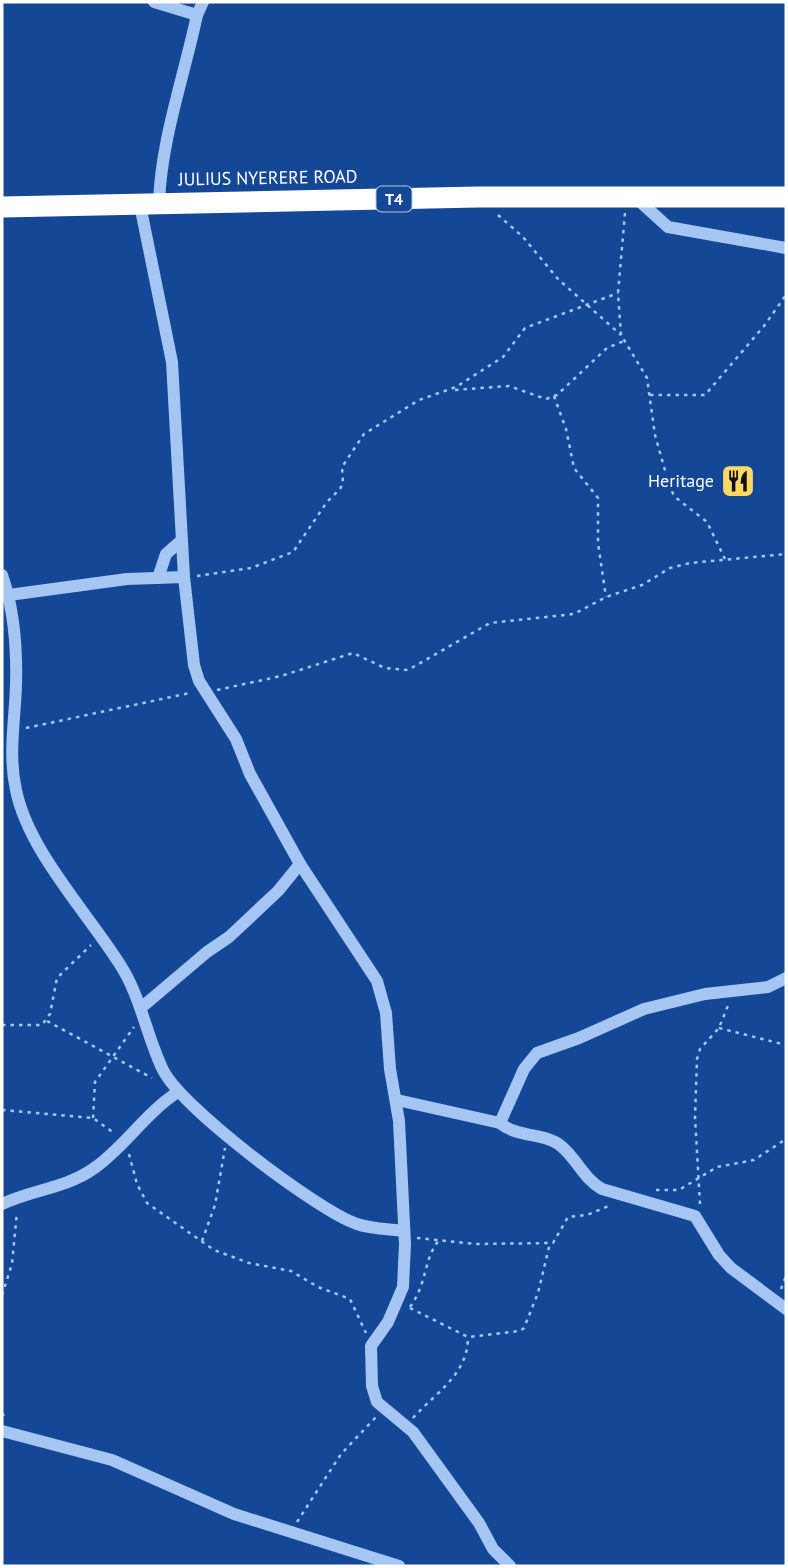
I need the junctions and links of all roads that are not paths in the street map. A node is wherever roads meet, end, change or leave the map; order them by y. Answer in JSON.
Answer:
{"nodes":[{"id":1,"x":154,"y":2,"type":"edge"},
{"id":2,"x":203,"y":2,"type":"edge"},
{"id":3,"x":197,"y":15,"type":"junction"},
{"id":4,"x":631,"y":197,"type":"junction"},
{"id":5,"x":786,"y":197,"type":"edge"},
{"id":6,"x":150,"y":204,"type":"junction"},
{"id":7,"x":2,"y":207,"type":"edge"},
{"id":8,"x":786,"y":248,"type":"edge"},
{"id":9,"x":182,"y":540,"type":"junction"},
{"id":10,"x":2,"y":575,"type":"edge"},
{"id":11,"x":184,"y":577,"type":"junction"},
{"id":12,"x":158,"y":578,"type":"junction"},
{"id":13,"x":9,"y":595,"type":"junction"},
{"id":14,"x":8,"y":768,"type":"edge"},
{"id":15,"x":300,"y":864,"type":"junction"},
{"id":16,"x":786,"y":978,"type":"edge"},
{"id":17,"x":143,"y":1010,"type":"junction"},
{"id":18,"x":176,"y":1093,"type":"junction"},
{"id":19,"x":397,"y":1100,"type":"junction"},
{"id":20,"x":500,"y":1123,"type":"junction"},
{"id":21,"x":2,"y":1204,"type":"edge"},
{"id":22,"x":404,"y":1234,"type":"junction"},
{"id":23,"x":786,"y":1309,"type":"edge"},
{"id":24,"x":2,"y":1431,"type":"edge"},
{"id":25,"x":399,"y":1566,"type":"edge"},
{"id":26,"x":510,"y":1566,"type":"edge"}],
"edges":[{"from":1,"to":3,"type":"street"},
{"from":2,"to":3,"type":"street"},
{"from":3,"to":6,"type":"street"},
{"from":4,"to":5,"type":"highway","name":"JULIUS NYERERE ROAD","number":"T4"},
{"from":4,"to":6,"type":"highway","name":"JULIUS NYERERE ROAD","number":"T4"},
{"from":4,"to":8,"type":"street"},
{"from":6,"to":7,"type":"highway","name":"JULIUS NYERERE ROAD","number":"T4"},
{"from":6,"to":9,"type":"street"},
{"from":9,"to":11,"type":"street"},
{"from":9,"to":12,"type":"street"},
{"from":10,"to":13,"type":"street"},
{"from":11,"to":12,"type":"street"},
{"from":11,"to":15,"type":"street"},
{"from":12,"to":13,"type":"street"},
{"from":13,"to":14,"type":"street"},
{"from":14,"to":17,"type":"street"},
{"from":15,"to":17,"type":"street"},
{"from":15,"to":19,"type":"street"},
{"from":16,"to":20,"type":"street"},
{"from":17,"to":18,"type":"street"},
{"from":18,"to":21,"type":"street"},
{"from":18,"to":22,"type":"street"},
{"from":19,"to":20,"type":"street"},
{"from":19,"to":22,"type":"street"},
{"from":20,"to":23,"type":"street"},
{"from":22,"to":26,"type":"street"},
{"from":24,"to":25,"type":"street"}]}
